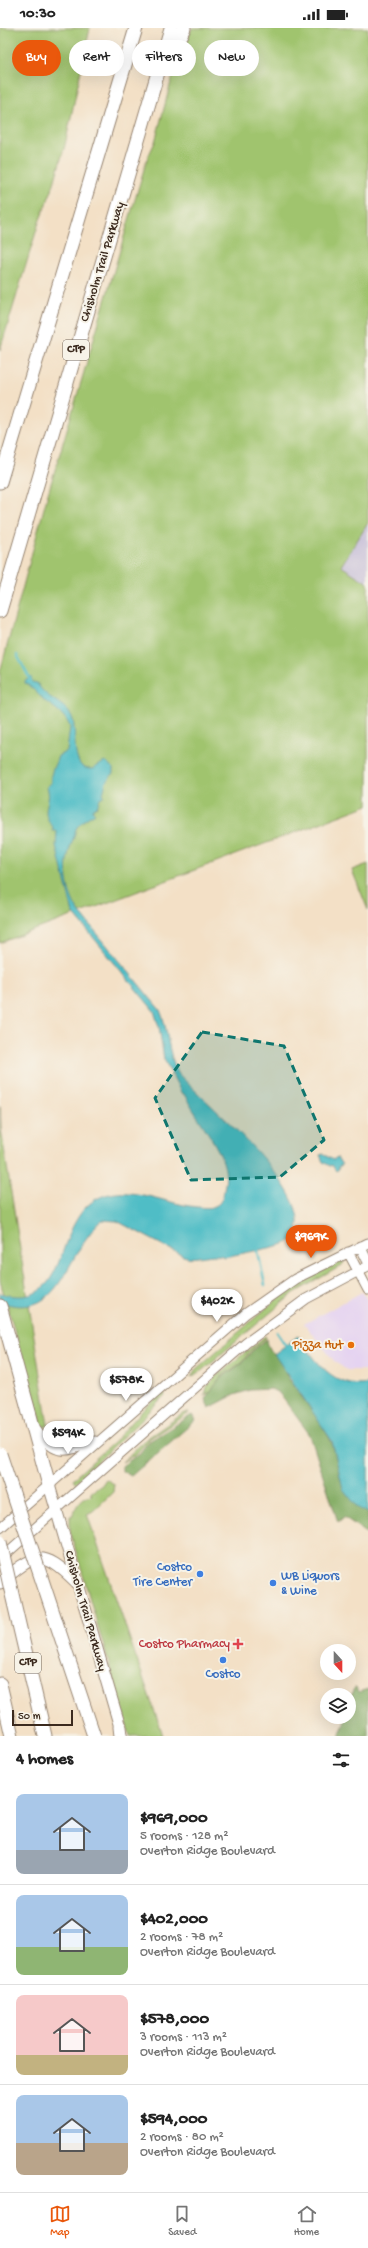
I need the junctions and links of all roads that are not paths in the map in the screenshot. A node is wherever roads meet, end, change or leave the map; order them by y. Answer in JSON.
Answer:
{"nodes":[{"id":1,"x":171,"y":28,"type":"edge"},
{"id":2,"x":184,"y":28,"type":"edge"},
{"id":3,"x":135,"y":30,"type":"edge"},
{"id":4,"x":154,"y":89,"type":"junction"},
{"id":5,"x":0,"y":482,"type":"edge"},
{"id":6,"x":0,"y":611,"type":"edge"},
{"id":7,"x":364,"y":1244,"type":"edge"},
{"id":8,"x":348,"y":1252,"type":"junction"},
{"id":9,"x":368,"y":1262,"type":"edge"},
{"id":10,"x":368,"y":1266,"type":"edge"},
{"id":11,"x":358,"y":1271,"type":"junction"},
{"id":12,"x":368,"y":1290,"type":"edge"},
{"id":13,"x":0,"y":1306,"type":"edge"},
{"id":14,"x":31,"y":1422,"type":"junction"},
{"id":15,"x":100,"y":1439,"type":"junction"},
{"id":16,"x":0,"y":1454,"type":"edge"},
{"id":17,"x":49,"y":1486,"type":"junction"},
{"id":18,"x":56,"y":1511,"type":"junction"},
{"id":19,"x":0,"y":1528,"type":"edge"},
{"id":20,"x":0,"y":1542,"type":"edge"},
{"id":21,"x":0,"y":1559,"type":"edge"},
{"id":22,"x":76,"y":1582,"type":"junction"},
{"id":23,"x":5,"y":1587,"type":"edge"},
{"id":24,"x":0,"y":1684,"type":"edge"},
{"id":25,"x":121,"y":1733,"type":"edge"},
{"id":26,"x":12,"y":1736,"type":"edge"},
{"id":27,"x":45,"y":1736,"type":"edge"},
{"id":28,"x":94,"y":1736,"type":"edge"}],
"edges":[{"from":1,"to":4,"type":"highway","name":"Chisholm Trail Parkway","number":"CTP"},
{"from":2,"to":4,"type":"highway"},
{"from":3,"to":5,"type":"highway"},
{"from":4,"to":6,"type":"highway","name":"Chisholm Trail Parkway","number":"CTP"},
{"from":7,"to":8,"type":"street"},
{"from":7,"to":9,"type":"street"},
{"from":8,"to":11,"type":"street"},
{"from":8,"to":15,"type":"street"},
{"from":10,"to":11,"type":"street"},
{"from":11,"to":12,"type":"street"},
{"from":11,"to":18,"type":"street"},
{"from":13,"to":14,"type":"highway"},
{"from":14,"to":15,"type":"street"},
{"from":14,"to":17,"type":"highway"},
{"from":15,"to":17,"type":"street"},
{"from":16,"to":28,"type":"highway","bridge":true},
{"from":17,"to":18,"type":"main road","name":"Chisholm Trail Parkway"},
{"from":17,"to":19,"type":"street"},
{"from":18,"to":21,"type":"street"},
{"from":18,"to":22,"type":"main road","name":"Chisholm Trail Parkway"},
{"from":20,"to":23,"type":"highway","number":"CTP","bridge":true},
{"from":22,"to":23,"type":"main road"},
{"from":22,"to":25,"type":"main road","name":"Chisholm Trail Parkway"},
{"from":23,"to":27,"type":"highway","number":"CTP"},
{"from":24,"to":26,"type":"highway","number":"CTP"}]}
